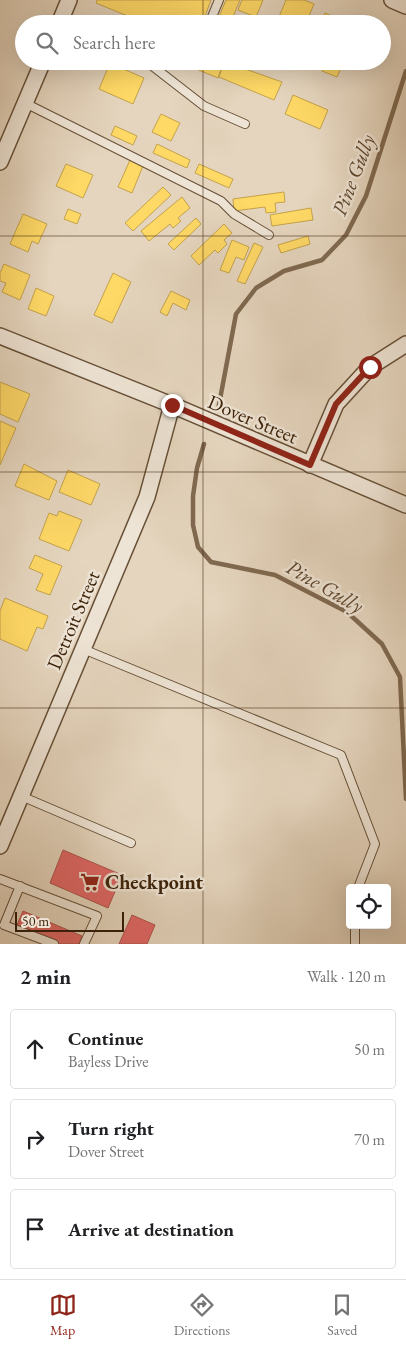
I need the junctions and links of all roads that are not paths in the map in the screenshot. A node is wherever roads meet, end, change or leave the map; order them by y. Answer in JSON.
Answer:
{"nodes":[{"id":1,"x":69,"y":0,"type":"edge"},
{"id":2,"x":219,"y":0,"type":"edge"},
{"id":3,"x":392,"y":0,"type":"edge"},
{"id":4,"x":406,"y":6,"type":"edge"},
{"id":5,"x":63,"y":15,"type":"edge"},
{"id":6,"x":213,"y":15,"type":"edge"},
{"id":7,"x":39,"y":70,"type":"edge"},
{"id":8,"x":158,"y":70,"type":"edge"},
{"id":9,"x":25,"y":103,"type":"junction"},
{"id":10,"x":244,"y":124,"type":"dead end"},
{"id":11,"x":0,"y":162,"type":"edge"},
{"id":12,"x":270,"y":235,"type":"dead end"},
{"id":13,"x":0,"y":336,"type":"edge"},
{"id":14,"x":406,"y":344,"type":"edge"},
{"id":15,"x":172,"y":405,"type":"junction"},
{"id":16,"x":310,"y":465,"type":"junction"},
{"id":17,"x":406,"y":505,"type":"edge"},
{"id":18,"x":83,"y":649,"type":"junction"},
{"id":19,"x":21,"y":796,"type":"junction"},
{"id":20,"x":131,"y":843,"type":"dead end"},
{"id":21,"x":0,"y":846,"type":"edge"},
{"id":22,"x":0,"y":879,"type":"edge"},
{"id":23,"x":360,"y":884,"type":"edge"},
{"id":24,"x":20,"y":886,"type":"junction"},
{"id":25,"x":355,"y":929,"type":"edge"},
{"id":26,"x":54,"y":944,"type":"edge"},
{"id":27,"x":84,"y":944,"type":"edge"},
{"id":28,"x":355,"y":944,"type":"edge"}],
"edges":[{"from":1,"to":5,"type":"street"},
{"from":2,"to":6,"type":"lane"},
{"from":3,"to":4,"type":"street"},
{"from":7,"to":9,"type":"street"},
{"from":8,"to":10,"type":"lane"},
{"from":9,"to":11,"type":"street"},
{"from":9,"to":12,"type":"lane"},
{"from":13,"to":15,"type":"street","name":"Dover Street"},
{"from":14,"to":16,"type":"street"},
{"from":15,"to":16,"type":"street","name":"Dover Street"},
{"from":15,"to":18,"type":"street","name":"Detroit Street"},
{"from":16,"to":17,"type":"street","name":"Dover Street"},
{"from":18,"to":19,"type":"street","name":"Detroit Street"},
{"from":18,"to":23,"type":"lane"},
{"from":19,"to":20,"type":"lane"},
{"from":19,"to":21,"type":"street","name":"Detroit Street"},
{"from":22,"to":24,"type":"lane"},
{"from":24,"to":26,"type":"lane"},
{"from":24,"to":27,"type":"lane"},
{"from":25,"to":28,"type":"lane"}]}
